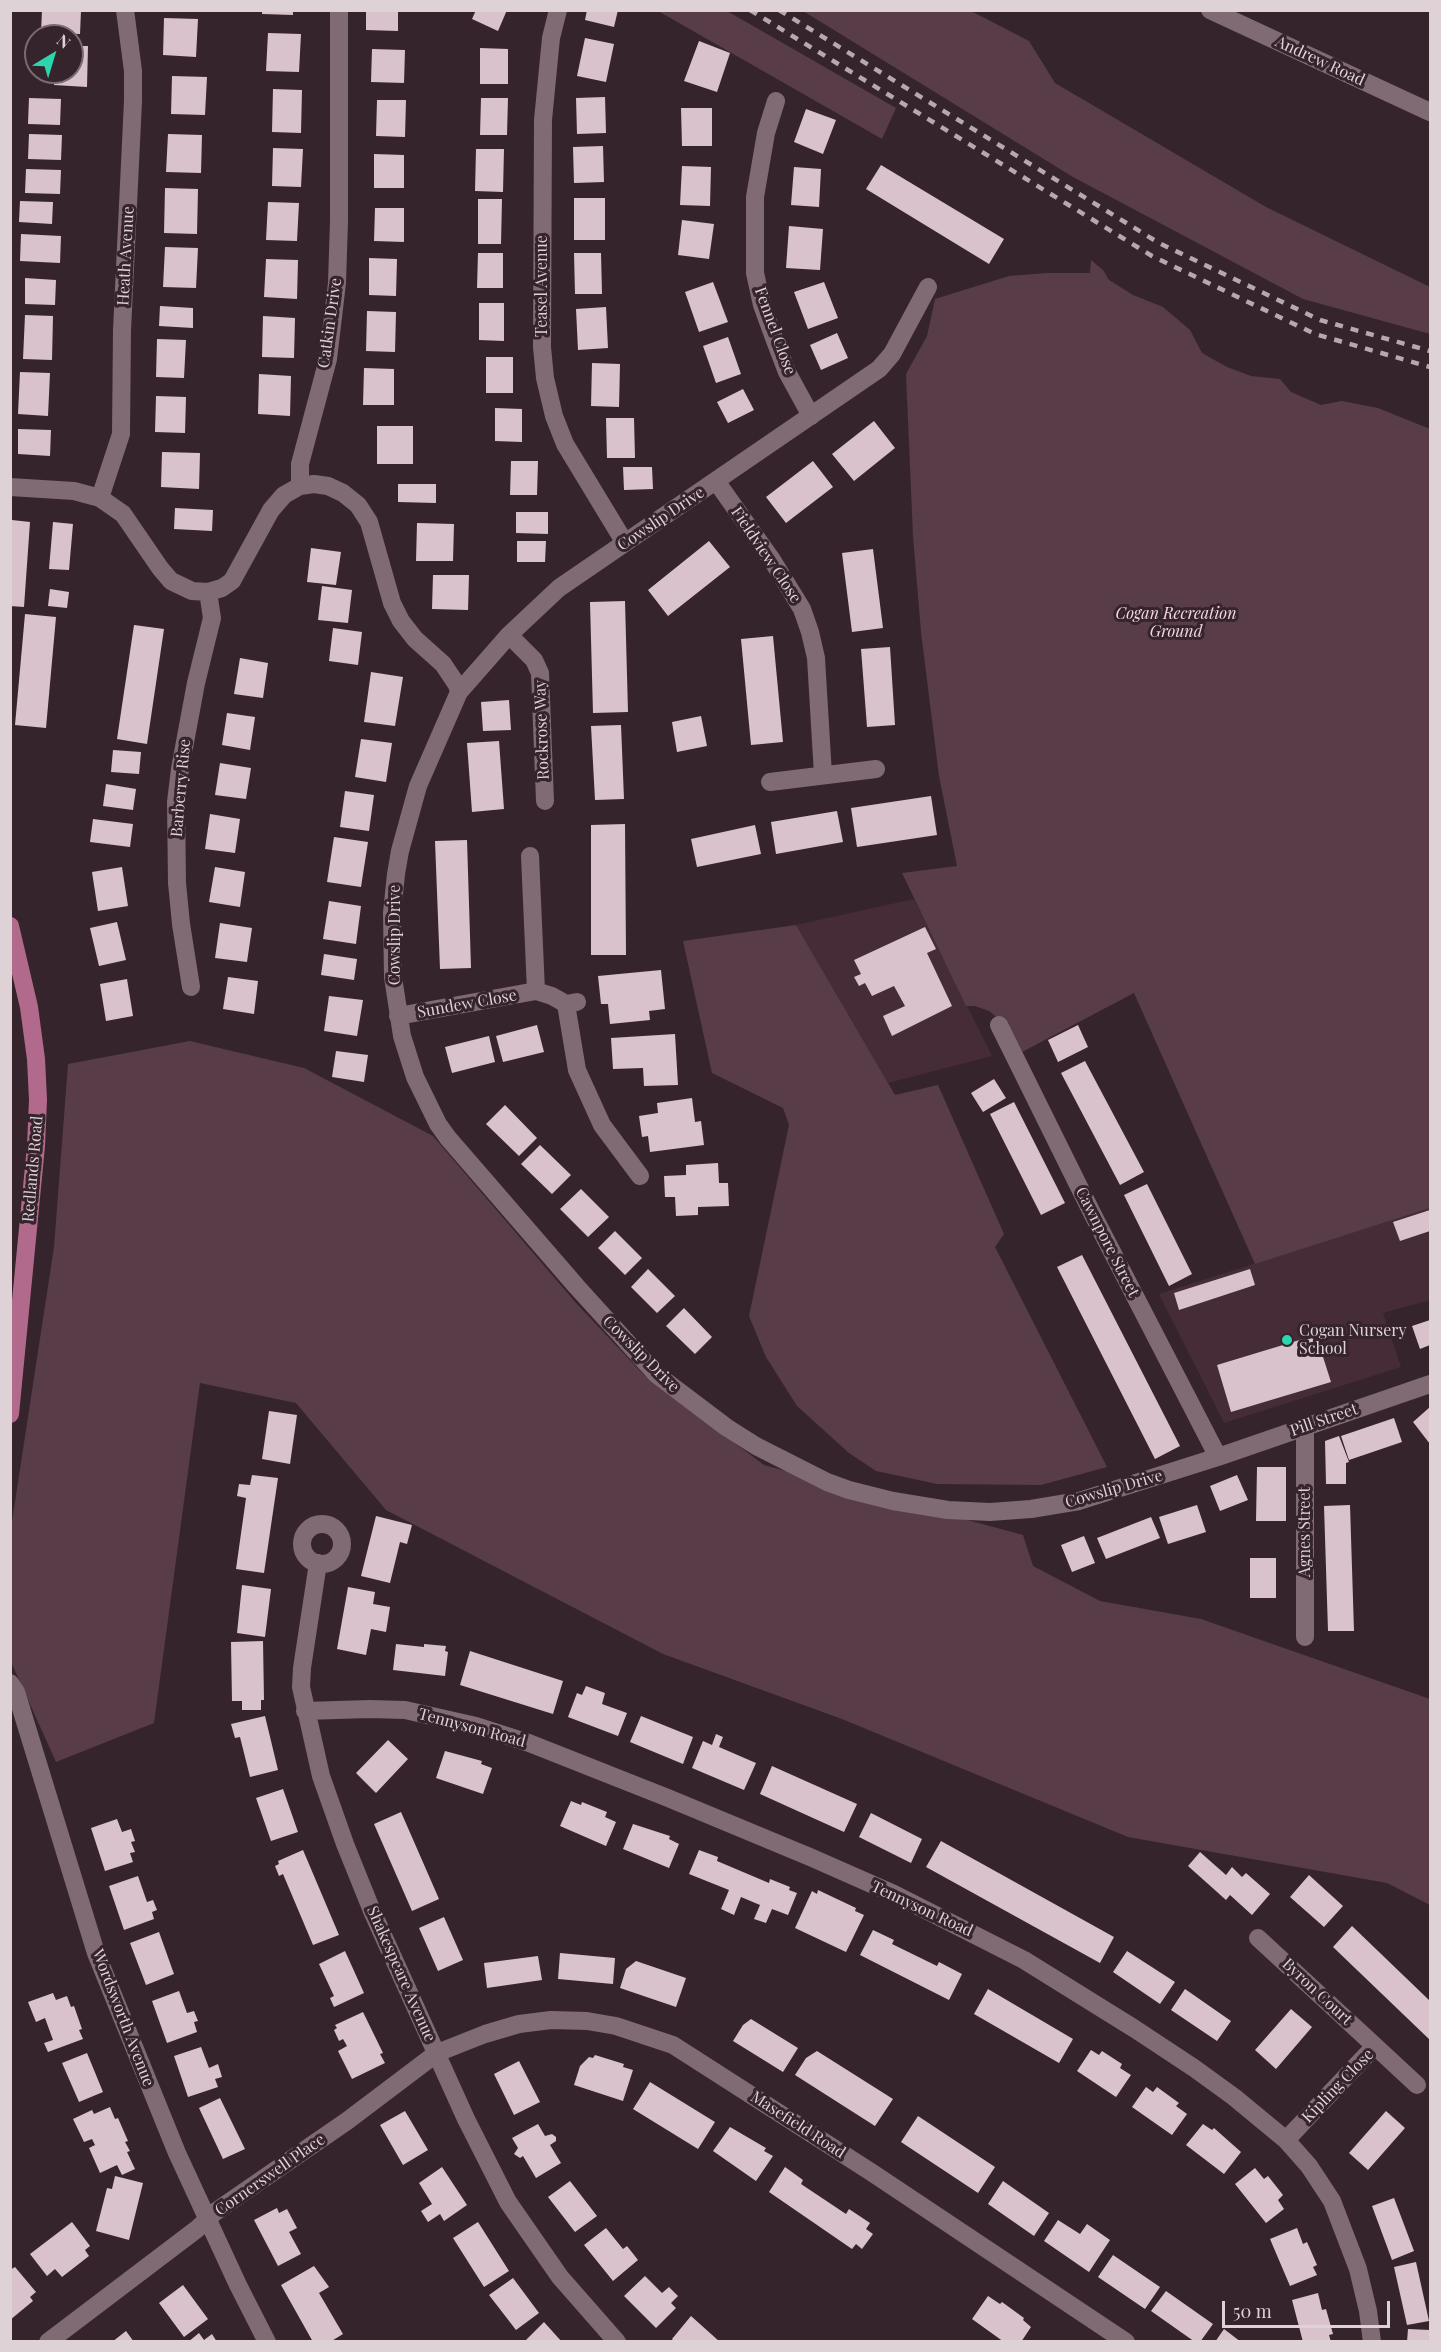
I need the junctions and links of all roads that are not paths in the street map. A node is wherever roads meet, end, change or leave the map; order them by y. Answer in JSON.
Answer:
{"nodes":[{"id":1,"x":125,"y":10,"type":"edge"},
{"id":2,"x":339,"y":10,"type":"edge"},
{"id":3,"x":558,"y":10,"type":"edge"},
{"id":4,"x":1210,"y":10,"type":"edge"},
{"id":5,"x":776,"y":101,"type":"dead end"},
{"id":6,"x":1431,"y":112,"type":"edge"},
{"id":7,"x":928,"y":287,"type":"dead end"},
{"id":8,"x":811,"y":416,"type":"junction"},
{"id":9,"x":716,"y":481,"type":"junction"},
{"id":10,"x":300,"y":486,"type":"junction"},
{"id":11,"x":10,"y":487,"type":"edge"},
{"id":12,"x":100,"y":498,"type":"junction"},
{"id":13,"x":626,"y":543,"type":"junction"},
{"id":14,"x":208,"y":592,"type":"junction"},
{"id":15,"x":509,"y":635,"type":"junction"},
{"id":16,"x":459,"y":692,"type":"junction"},
{"id":17,"x":876,"y":769,"type":"dead end"},
{"id":18,"x":823,"y":775,"type":"junction"},
{"id":19,"x":770,"y":782,"type":"dead end"},
{"id":20,"x":545,"y":801,"type":"dead end"},
{"id":21,"x":530,"y":856,"type":"dead end"},
{"id":22,"x":10,"y":926,"type":"edge"},
{"id":23,"x":13,"y":945,"type":"edge"},
{"id":24,"x":191,"y":987,"type":"dead end"},
{"id":25,"x":536,"y":991,"type":"junction"},
{"id":26,"x":398,"y":1016,"type":"junction"},
{"id":27,"x":999,"y":1024,"type":"dead end"},
{"id":28,"x":640,"y":1176,"type":"dead end"},
{"id":29,"x":17,"y":1274,"type":"edge"},
{"id":30,"x":1431,"y":1384,"type":"edge"},
{"id":31,"x":10,"y":1414,"type":"edge"},
{"id":32,"x":1305,"y":1426,"type":"junction"},
{"id":33,"x":1218,"y":1457,"type":"junction"},
{"id":34,"x":318,"y":1563,"type":"dead end"},
{"id":35,"x":1305,"y":1638,"type":"dead end"},
{"id":36,"x":10,"y":1683,"type":"edge"},
{"id":37,"x":305,"y":1711,"type":"junction"},
{"id":38,"x":1258,"y":1938,"type":"dead end"},
{"id":39,"x":1375,"y":2046,"type":"junction"},
{"id":40,"x":436,"y":2053,"type":"junction"},
{"id":41,"x":1417,"y":2085,"type":"dead end"},
{"id":42,"x":1286,"y":2140,"type":"junction"},
{"id":43,"x":208,"y":2219,"type":"junction"},
{"id":44,"x":48,"y":2342,"type":"edge"},
{"id":45,"x":267,"y":2342,"type":"edge"},
{"id":46,"x":617,"y":2342,"type":"edge"},
{"id":47,"x":1126,"y":2342,"type":"edge"},
{"id":48,"x":1372,"y":2342,"type":"edge"}],
"edges":[{"from":1,"to":12,"type":"street","name":"Heath Avenue"},
{"from":2,"to":10,"type":"street","name":"Catkin Drive"},
{"from":3,"to":13,"type":"street","name":"Teasel Avenue"},
{"from":4,"to":6,"type":"street","name":"Andrew Road"},
{"from":5,"to":8,"type":"street","name":"Fennel Close"},
{"from":7,"to":8,"type":"street","name":"Cowslip Drive"},
{"from":8,"to":9,"type":"street","name":"Cowslip Drive"},
{"from":9,"to":13,"type":"street","name":"Cowslip Drive"},
{"from":9,"to":18,"type":"street","name":"Fieldview Close"},
{"from":10,"to":14,"type":"street"},
{"from":10,"to":16,"type":"street"},
{"from":11,"to":12,"type":"street"},
{"from":12,"to":14,"type":"street"},
{"from":13,"to":15,"type":"street","name":"Cowslip Drive"},
{"from":14,"to":24,"type":"street","name":"Barberry Rise"},
{"from":15,"to":16,"type":"street","name":"Cowslip Drive"},
{"from":15,"to":20,"type":"street","name":"Rockrose Way"},
{"from":16,"to":26,"type":"street","name":"Cowslip Drive"},
{"from":17,"to":18,"type":"street"},
{"from":18,"to":19,"type":"street"},
{"from":21,"to":25,"type":"street","name":"Sundew Close"},
{"from":22,"to":23,"type":"main road","name":"Redlands Road"},
{"from":23,"to":29,"type":"main road","name":"Redlands Road"},
{"from":25,"to":26,"type":"street","name":"Sundew Close"},
{"from":25,"to":28,"type":"street","name":"Sundew Close"},
{"from":26,"to":33,"type":"street","name":"Cowslip Drive"},
{"from":27,"to":33,"type":"street","name":"Cawnpore Street"},
{"from":29,"to":31,"type":"main road","name":"Redlands Road"},
{"from":30,"to":32,"type":"street","name":"Pill Street"},
{"from":32,"to":33,"type":"street","name":"Pill Street"},
{"from":32,"to":35,"type":"street","name":"Agnes Street"},
{"from":34,"to":37,"type":"street","name":"Shakespeare Avenue"},
{"from":36,"to":43,"type":"street","name":"Wordsworth Avenue"},
{"from":37,"to":40,"type":"street","name":"Shakespeare Avenue"},
{"from":37,"to":42,"type":"street","name":"Tennyson Road"},
{"from":38,"to":39,"type":"street","name":"Byron Court"},
{"from":39,"to":41,"type":"street","name":"Kipling Close"},
{"from":39,"to":42,"type":"street","name":"Kipling Close"},
{"from":40,"to":43,"type":"street","name":"Cornerswell Place"},
{"from":40,"to":46,"type":"street","name":"Shakespeare Avenue"},
{"from":40,"to":47,"type":"street","name":"Masefield Road"},
{"from":42,"to":48,"type":"street","name":"Tennyson Road"},
{"from":43,"to":44,"type":"street","name":"Cornerswell Place"},
{"from":43,"to":45,"type":"street","name":"Wordsworth Avenue"}]}
